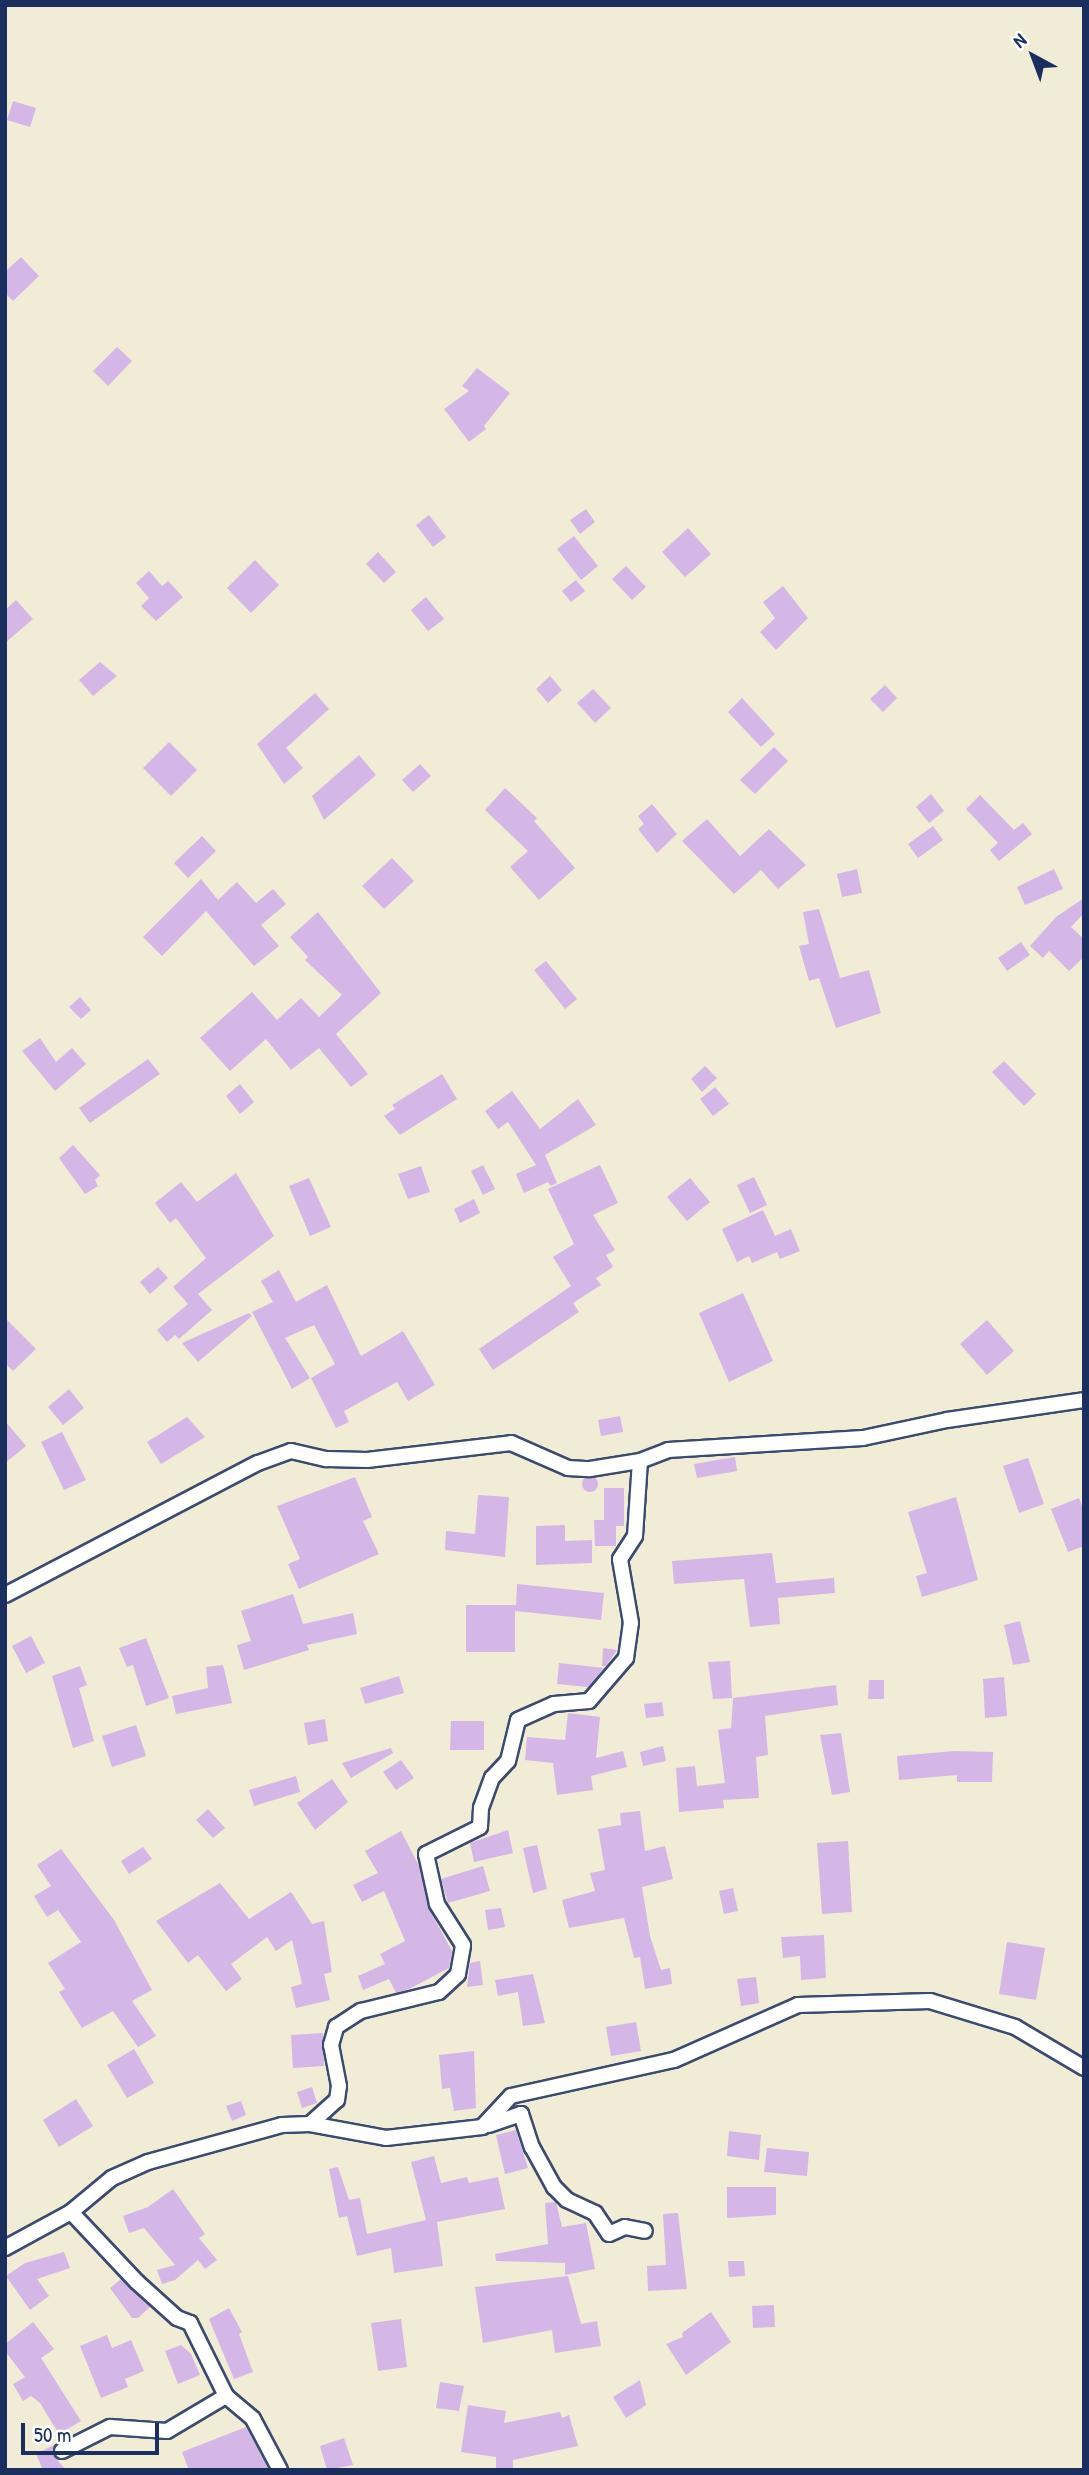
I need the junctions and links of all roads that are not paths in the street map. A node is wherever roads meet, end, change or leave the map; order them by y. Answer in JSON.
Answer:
{"nodes":[{"id":1,"x":1084,"y":1400,"type":"edge"},
{"id":2,"x":640,"y":1461,"type":"junction"},
{"id":3,"x":5,"y":1595,"type":"edge"},
{"id":4,"x":1084,"y":2068,"type":"edge"},
{"id":5,"x":310,"y":2123,"type":"junction"},
{"id":6,"x":489,"y":2125,"type":"junction"},
{"id":7,"x":71,"y":2212,"type":"junction"},
{"id":8,"x":645,"y":2231,"type":"dead end"},
{"id":9,"x":5,"y":2248,"type":"edge"},
{"id":10,"x":226,"y":2396,"type":"junction"},
{"id":11,"x":62,"y":2451,"type":"dead end"},
{"id":12,"x":280,"y":2470,"type":"edge"}],
"edges":[{"from":1,"to":2,"type":"street"},
{"from":2,"to":3,"type":"street"},
{"from":2,"to":5,"type":"street"},
{"from":4,"to":6,"type":"street"},
{"from":5,"to":6,"type":"street"},
{"from":5,"to":7,"type":"street"},
{"from":6,"to":8,"type":"street"},
{"from":7,"to":9,"type":"street"},
{"from":7,"to":10,"type":"street"},
{"from":10,"to":11,"type":"street"},
{"from":10,"to":12,"type":"street"}]}
